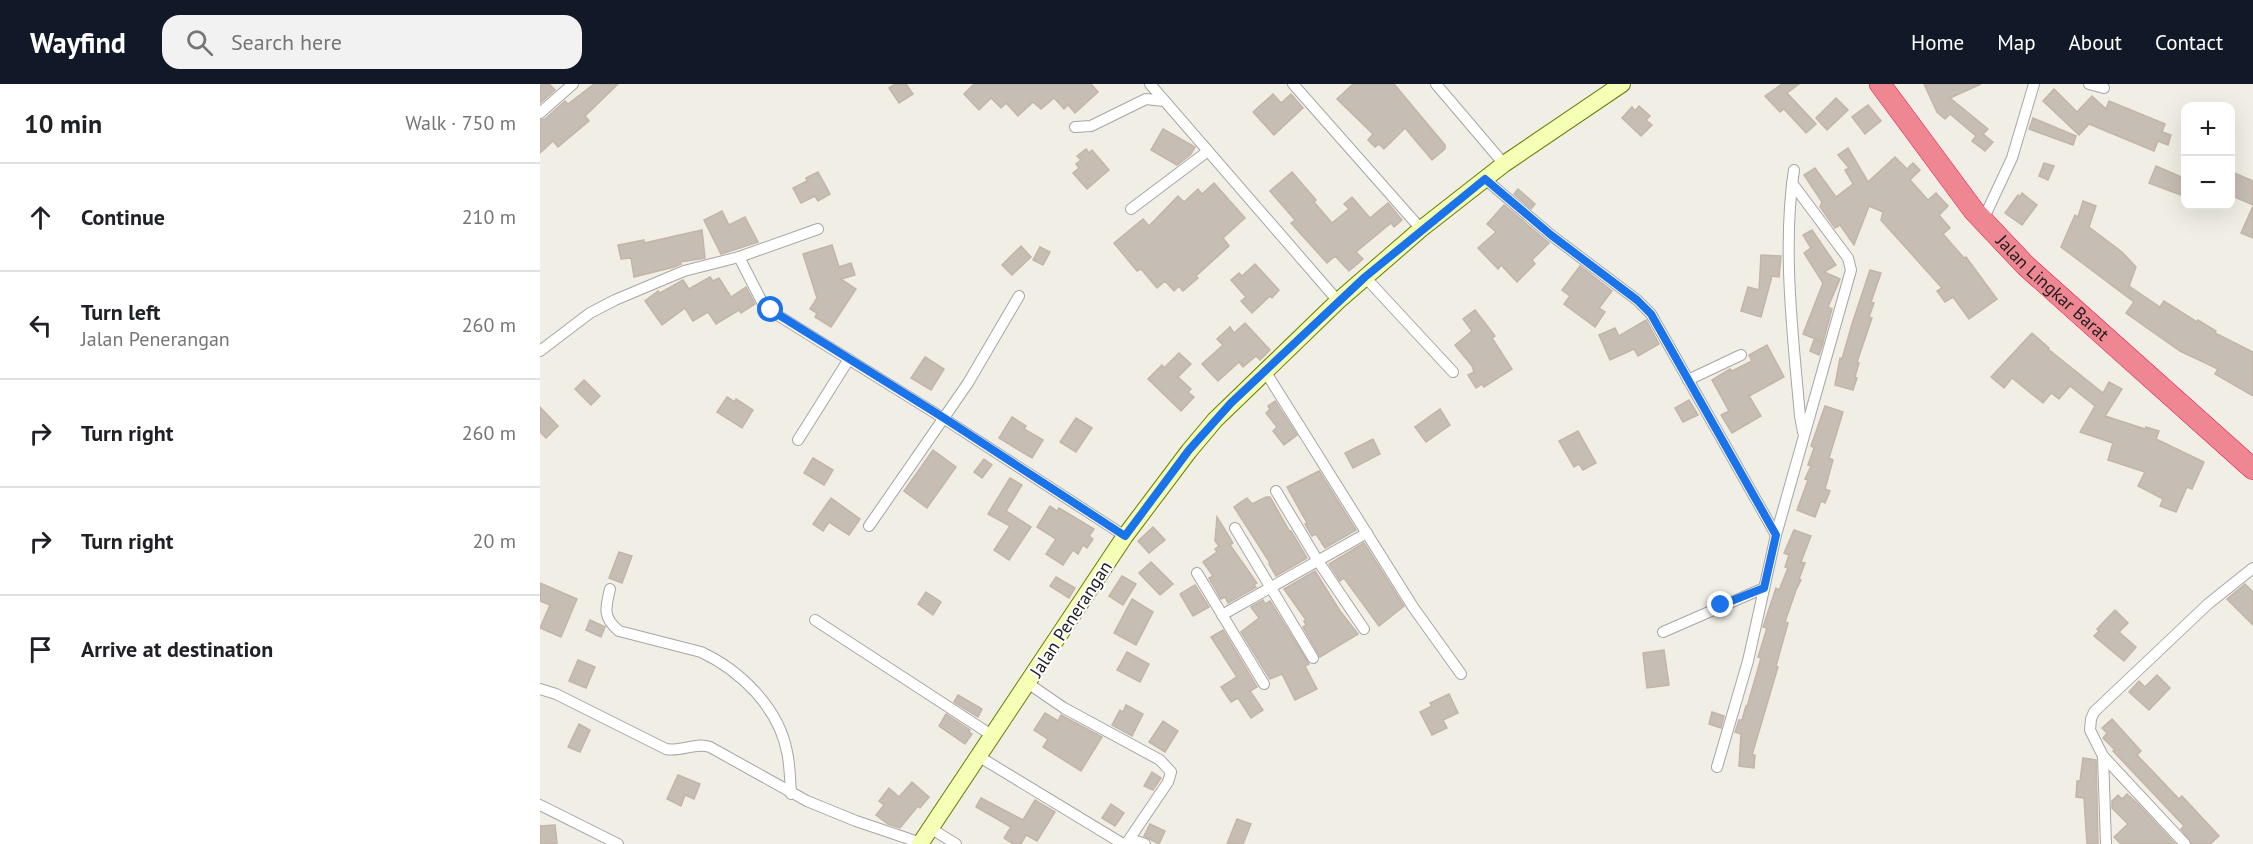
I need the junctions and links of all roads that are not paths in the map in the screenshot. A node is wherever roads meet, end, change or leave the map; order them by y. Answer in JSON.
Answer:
{"nodes":[{"id":1,"x":573,"y":84,"type":"edge"},
{"id":2,"x":1150,"y":84,"type":"edge"},
{"id":3,"x":1293,"y":84,"type":"edge"},
{"id":4,"x":1436,"y":84,"type":"edge"},
{"id":5,"x":1622,"y":84,"type":"edge"},
{"id":6,"x":1880,"y":84,"type":"edge"},
{"id":7,"x":2034,"y":84,"type":"edge"},
{"id":8,"x":2089,"y":84,"type":"edge"},
{"id":9,"x":558,"y":88,"type":"edge"},
{"id":10,"x":2104,"y":88,"type":"dead end"},
{"id":11,"x":1165,"y":102,"type":"junction"},
{"id":12,"x":540,"y":113,"type":"edge"},
{"id":13,"x":1076,"y":127,"type":"dead end"},
{"id":14,"x":1208,"y":151,"type":"junction"},
{"id":15,"x":1504,"y":164,"type":"junction"},
{"id":16,"x":1794,"y":170,"type":"dead end"},
{"id":17,"x":1485,"y":179,"type":"junction"},
{"id":18,"x":1792,"y":183,"type":"junction"},
{"id":19,"x":1131,"y":209,"type":"dead end"},
{"id":20,"x":1983,"y":220,"type":"junction"},
{"id":21,"x":818,"y":229,"type":"dead end"},
{"id":22,"x":1421,"y":229,"type":"junction"},
{"id":23,"x":739,"y":257,"type":"junction"},
{"id":24,"x":1365,"y":277,"type":"junction"},
{"id":25,"x":1019,"y":296,"type":"dead end"},
{"id":26,"x":1338,"y":301,"type":"junction"},
{"id":27,"x":540,"y":351,"type":"edge"},
{"id":28,"x":1741,"y":355,"type":"dead end"},
{"id":29,"x":849,"y":359,"type":"junction"},
{"id":30,"x":1265,"y":371,"type":"junction"},
{"id":31,"x":1453,"y":372,"type":"dead end"},
{"id":32,"x":1688,"y":380,"type":"junction"},
{"id":33,"x":944,"y":418,"type":"junction"},
{"id":34,"x":1804,"y":435,"type":"junction"},
{"id":35,"x":798,"y":440,"type":"dead end"},
{"id":36,"x":2253,"y":469,"type":"edge"},
{"id":37,"x":1276,"y":491,"type":"dead end"},
{"id":38,"x":869,"y":526,"type":"dead end"},
{"id":39,"x":1234,"y":528,"type":"dead end"},
{"id":40,"x":1367,"y":533,"type":"junction"},
{"id":41,"x":1776,"y":535,"type":"junction"},
{"id":42,"x":1125,"y":536,"type":"junction"},
{"id":43,"x":1318,"y":561,"type":"junction"},
{"id":44,"x":2253,"y":568,"type":"edge"},
{"id":45,"x":1197,"y":573,"type":"dead end"},
{"id":46,"x":1764,"y":588,"type":"junction"},
{"id":47,"x":610,"y":589,"type":"dead end"},
{"id":48,"x":1270,"y":589,"type":"junction"},
{"id":49,"x":1222,"y":615,"type":"junction"},
{"id":50,"x":815,"y":620,"type":"dead end"},
{"id":51,"x":1364,"y":629,"type":"dead end"},
{"id":52,"x":1663,"y":632,"type":"dead end"},
{"id":53,"x":1313,"y":658,"type":"dead end"},
{"id":54,"x":1461,"y":674,"type":"dead end"},
{"id":55,"x":1029,"y":684,"type":"junction"},
{"id":56,"x":1264,"y":684,"type":"dead end"},
{"id":57,"x":540,"y":689,"type":"edge"},
{"id":58,"x":993,"y":736,"type":"junction"},
{"id":59,"x":978,"y":756,"type":"junction"},
{"id":60,"x":2103,"y":756,"type":"junction"},
{"id":61,"x":1717,"y":767,"type":"dead end"},
{"id":62,"x":791,"y":794,"type":"junction"},
{"id":63,"x":540,"y":805,"type":"edge"},
{"id":64,"x":930,"y":828,"type":"junction"},
{"id":65,"x":1126,"y":842,"type":"edge"},
{"id":66,"x":618,"y":844,"type":"edge"},
{"id":67,"x":921,"y":844,"type":"edge"},
{"id":68,"x":956,"y":844,"type":"edge"},
{"id":69,"x":1145,"y":844,"type":"edge"},
{"id":70,"x":2106,"y":844,"type":"edge"},
{"id":71,"x":2185,"y":844,"type":"edge"}],
"edges":[{"from":1,"to":9,"type":"street"},
{"from":2,"to":11,"type":"street"},
{"from":3,"to":22,"type":"street"},
{"from":4,"to":15,"type":"street"},
{"from":5,"to":15,"type":"street","name":"Jalan Penerangan"},
{"from":6,"to":20,"type":"highway","name":"Jalan Lingkar Barat"},
{"from":7,"to":20,"type":"street"},
{"from":8,"to":10,"type":"street"},
{"from":9,"to":12,"type":"street"},
{"from":11,"to":13,"type":"street"},
{"from":11,"to":14,"type":"street"},
{"from":14,"to":19,"type":"street"},
{"from":14,"to":26,"type":"street"},
{"from":15,"to":17,"type":"street","name":"Jalan Penerangan"},
{"from":16,"to":18,"type":"street"},
{"from":17,"to":22,"type":"street","name":"Jalan Penerangan"},
{"from":17,"to":32,"type":"street"},
{"from":18,"to":34,"type":"street"},
{"from":18,"to":34,"type":"street"},
{"from":20,"to":36,"type":"highway","name":"Jalan Lingkar Barat"},
{"from":21,"to":23,"type":"street"},
{"from":22,"to":24,"type":"street","name":"Jalan Penerangan"},
{"from":23,"to":27,"type":"street"},
{"from":23,"to":29,"type":"street"},
{"from":24,"to":26,"type":"street","name":"Jalan Penerangan"},
{"from":24,"to":31,"type":"street"},
{"from":25,"to":33,"type":"street"},
{"from":26,"to":30,"type":"street","name":"Jalan Penerangan"},
{"from":28,"to":32,"type":"street"},
{"from":29,"to":33,"type":"street"},
{"from":29,"to":35,"type":"street"},
{"from":30,"to":40,"type":"street"},
{"from":30,"to":42,"type":"street","name":"Jalan Penerangan"},
{"from":32,"to":41,"type":"street"},
{"from":33,"to":38,"type":"street"},
{"from":33,"to":42,"type":"street"},
{"from":34,"to":41,"type":"street"},
{"from":37,"to":43,"type":"street"},
{"from":39,"to":48,"type":"street"},
{"from":40,"to":43,"type":"street"},
{"from":40,"to":54,"type":"street"},
{"from":41,"to":46,"type":"street"},
{"from":42,"to":55,"type":"street","name":"Jalan Penerangan"},
{"from":43,"to":48,"type":"street"},
{"from":43,"to":51,"type":"street"},
{"from":44,"to":60,"type":"street"},
{"from":45,"to":49,"type":"street"},
{"from":46,"to":52,"type":"street"},
{"from":46,"to":61,"type":"street"},
{"from":47,"to":62,"type":"street"},
{"from":48,"to":49,"type":"street"},
{"from":48,"to":53,"type":"street"},
{"from":49,"to":56,"type":"street"},
{"from":50,"to":58,"type":"street"},
{"from":55,"to":58,"type":"street","name":"Jalan Penerangan"},
{"from":55,"to":65,"type":"street"},
{"from":57,"to":62,"type":"street"},
{"from":58,"to":59,"type":"street","name":"Jalan Penerangan"},
{"from":59,"to":64,"type":"street","name":"Jalan Penerangan"},
{"from":59,"to":65,"type":"street"},
{"from":60,"to":70,"type":"street"},
{"from":60,"to":71,"type":"street"},
{"from":62,"to":67,"type":"street"},
{"from":63,"to":66,"type":"street"},
{"from":64,"to":67,"type":"street","name":"Jalan Penerangan"},
{"from":64,"to":68,"type":"street"},
{"from":65,"to":69,"type":"street"}]}
